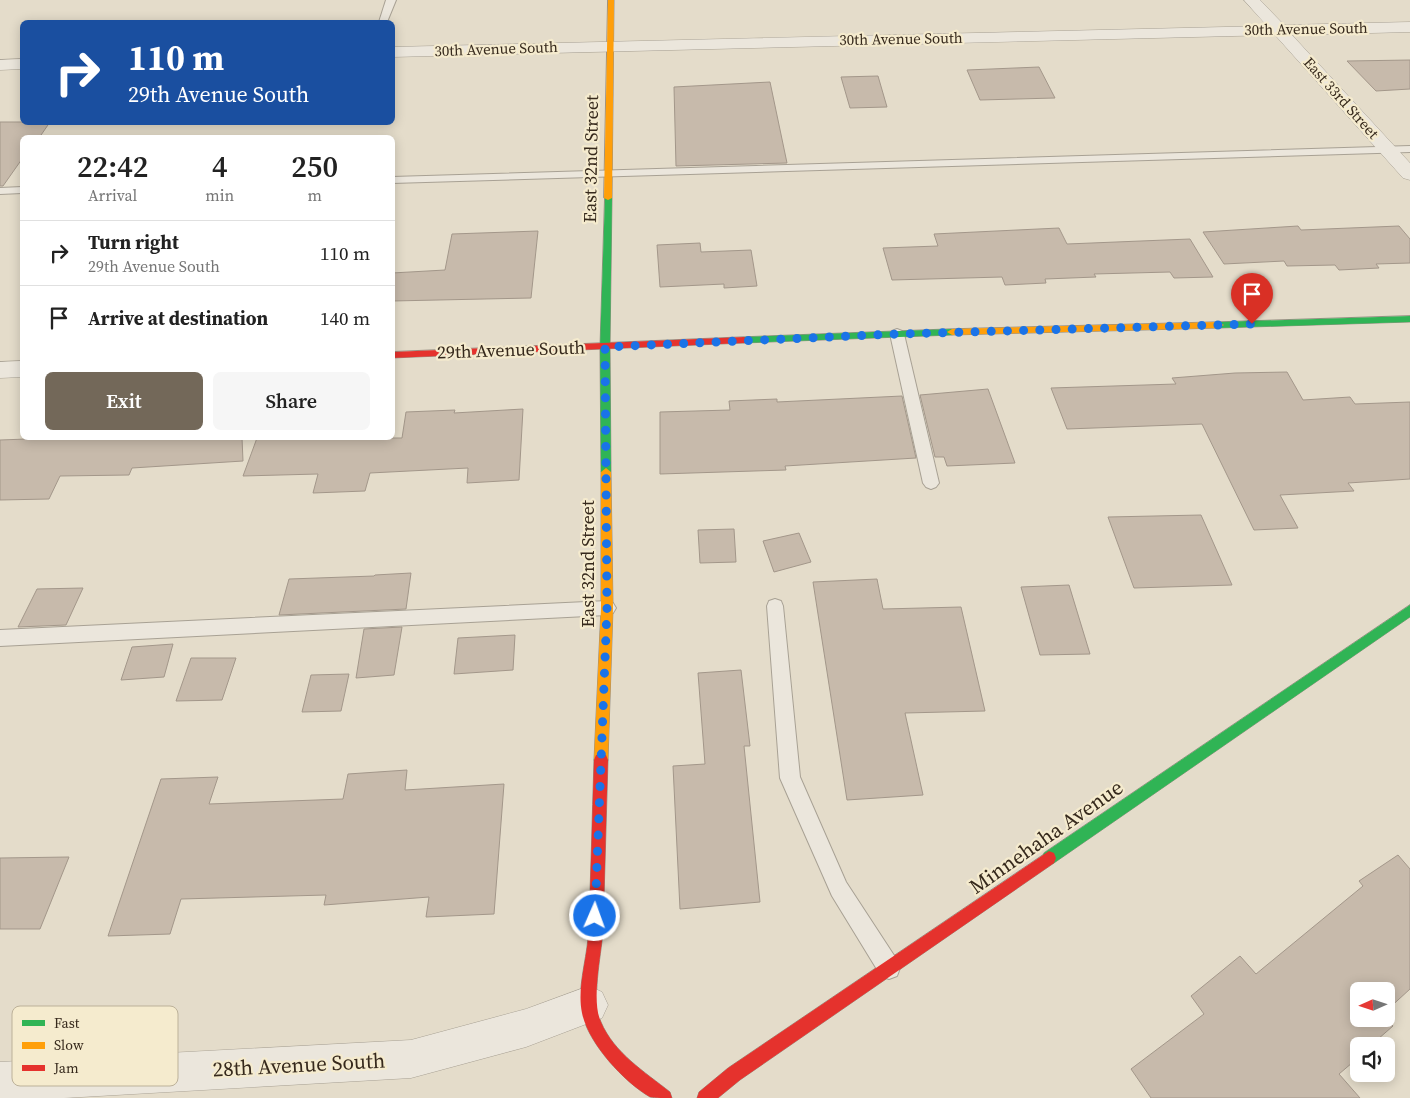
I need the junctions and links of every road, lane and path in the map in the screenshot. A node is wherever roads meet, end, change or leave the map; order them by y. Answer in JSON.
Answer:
{"nodes":[{"id":1,"x":391,"y":0,"type":"edge"},
{"id":2,"x":611,"y":0,"type":"edge"},
{"id":3,"x":1252,"y":0,"type":"edge"},
{"id":4,"x":384,"y":20,"type":"edge"},
{"id":5,"x":1410,"y":27,"type":"edge"},
{"id":6,"x":1280,"y":30,"type":"junction"},
{"id":7,"x":610,"y":46,"type":"junction"},
{"id":8,"x":395,"y":52,"type":"edge"},
{"id":9,"x":20,"y":64,"type":"edge"},
{"id":10,"x":0,"y":65,"type":"edge"},
{"id":11,"x":1410,"y":149,"type":"edge"},
{"id":12,"x":1388,"y":150,"type":"junction"},
{"id":13,"x":608,"y":174,"type":"junction"},
{"id":14,"x":1410,"y":174,"type":"edge"},
{"id":15,"x":395,"y":180,"type":"edge"},
{"id":16,"x":20,"y":190,"type":"edge"},
{"id":17,"x":0,"y":191,"type":"edge"},
{"id":18,"x":1410,"y":319,"type":"edge"},
{"id":19,"x":897,"y":334,"type":"junction"},
{"id":20,"x":605,"y":347,"type":"junction"},
{"id":21,"x":395,"y":355,"type":"edge"},
{"id":22,"x":20,"y":369,"type":"edge"},
{"id":23,"x":0,"y":370,"type":"edge"},
{"id":24,"x":931,"y":482,"type":"dead end"},
{"id":25,"x":775,"y":606,"type":"dead end"},
{"id":26,"x":607,"y":608,"type":"junction"},
{"id":27,"x":1410,"y":610,"type":"edge"},
{"id":28,"x":0,"y":638,"type":"edge"},
{"id":29,"x":889,"y":968,"type":"junction"},
{"id":30,"x":589,"y":1005,"type":"junction"},
{"id":31,"x":178,"y":1072,"type":"edge"},
{"id":32,"x":664,"y":1098,"type":"edge"},
{"id":33,"x":705,"y":1098,"type":"edge"}],
"edges":[{"from":1,"to":4,"type":"lane"},
{"from":2,"to":7,"type":"street","name":"East 32nd Street"},
{"from":3,"to":6,"type":"street","name":"East 33rd Street"},
{"from":5,"to":6,"type":"street","name":"30th Avenue South"},
{"from":6,"to":7,"type":"street","name":"30th Avenue South"},
{"from":6,"to":12,"type":"street","name":"East 33rd Street"},
{"from":7,"to":8,"type":"street","name":"30th Avenue South"},
{"from":7,"to":13,"type":"street","name":"East 32nd Street"},
{"from":9,"to":10,"type":"street"},
{"from":11,"to":12,"type":"lane"},
{"from":12,"to":13,"type":"lane"},
{"from":12,"to":14,"type":"street","name":"East 33rd Street"},
{"from":13,"to":15,"type":"lane"},
{"from":13,"to":20,"type":"street","name":"East 32nd Street"},
{"from":16,"to":17,"type":"lane"},
{"from":18,"to":19,"type":"street","name":"29th Avenue South"},
{"from":19,"to":20,"type":"street","name":"29th Avenue South"},
{"from":19,"to":24,"type":"lane"},
{"from":20,"to":21,"type":"street","name":"29th Avenue South"},
{"from":20,"to":26,"type":"street","name":"East 32nd Street"},
{"from":22,"to":23,"type":"street"},
{"from":25,"to":29,"type":"lane"},
{"from":26,"to":28,"type":"lane"},
{"from":26,"to":30,"type":"street","name":"East 32nd Street"},
{"from":27,"to":29,"type":"street","name":"Minnehaha Avenue"},
{"from":29,"to":33,"type":"street","name":"Minnehaha Avenue"},
{"from":30,"to":31,"type":"street","name":"28th Avenue South"},
{"from":30,"to":32,"type":"street","name":"East 32nd Street"}]}
